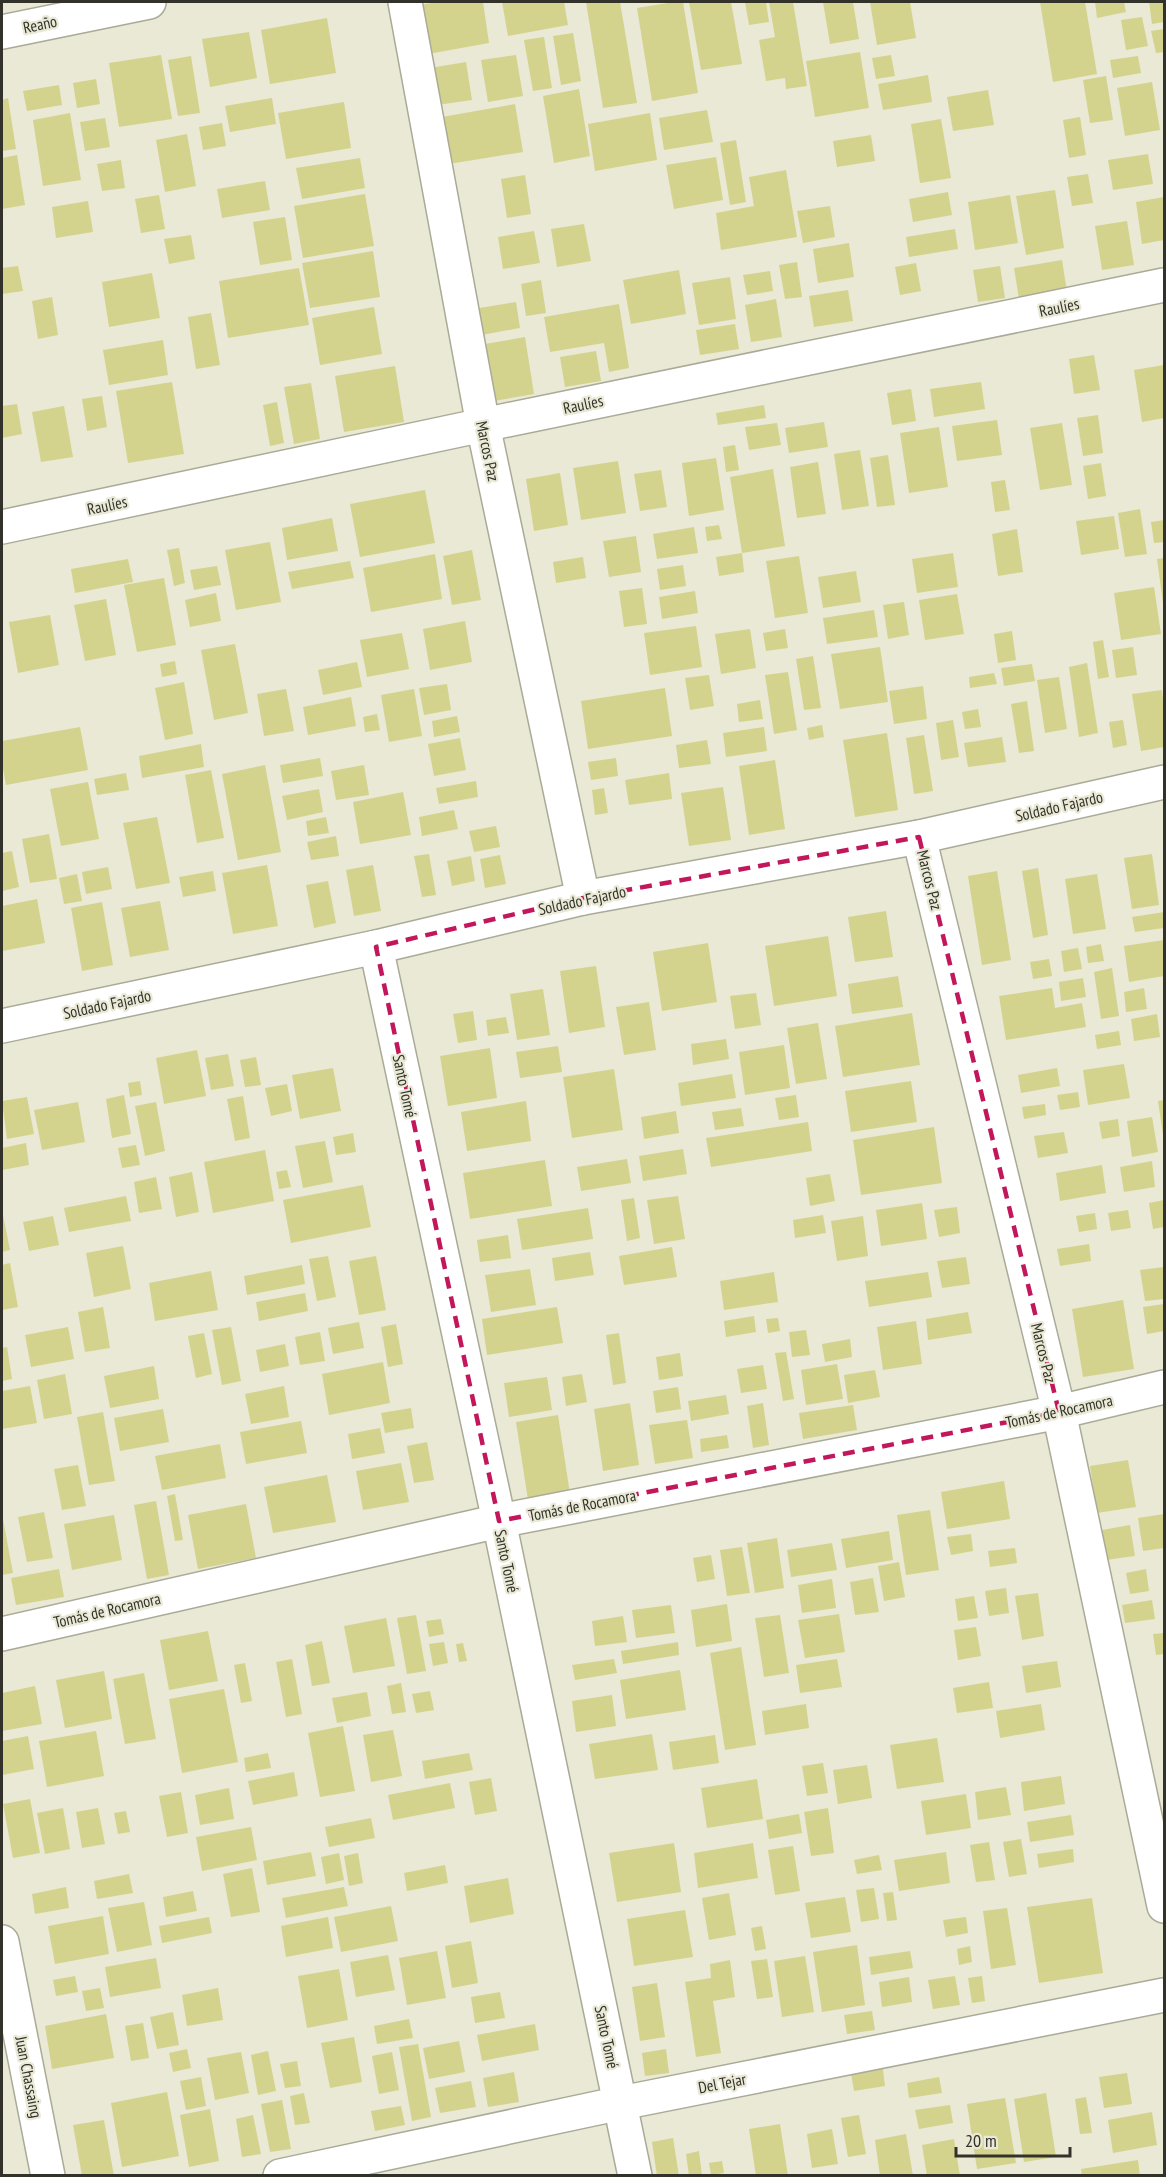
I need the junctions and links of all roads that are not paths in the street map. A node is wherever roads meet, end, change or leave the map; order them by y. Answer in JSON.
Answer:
{"nodes":[{"id":1,"x":149,"y":2,"type":"edge"},
{"id":2,"x":405,"y":2,"type":"edge"},
{"id":3,"x":2,"y":32,"type":"edge"},
{"id":4,"x":1164,"y":285,"type":"edge"},
{"id":5,"x":483,"y":425,"type":"junction"},
{"id":6,"x":2,"y":527,"type":"edge"},
{"id":7,"x":1164,"y":782,"type":"edge"},
{"id":8,"x":919,"y":837,"type":"junction"},
{"id":9,"x":583,"y":898,"type":"junction"},
{"id":10,"x":376,"y":947,"type":"junction"},
{"id":11,"x":2,"y":1026,"type":"edge"},
{"id":12,"x":1164,"y":1387,"type":"edge"},
{"id":13,"x":1059,"y":1412,"type":"junction"},
{"id":14,"x":499,"y":1521,"type":"junction"},
{"id":15,"x":2,"y":1634,"type":"edge"},
{"id":16,"x":1164,"y":1906,"type":"edge"},
{"id":17,"x":2,"y":1942,"type":"edge"},
{"id":18,"x":1164,"y":1995,"type":"edge"},
{"id":19,"x":621,"y":2103,"type":"junction"},
{"id":20,"x":48,"y":2175,"type":"edge"},
{"id":21,"x":280,"y":2175,"type":"edge"},
{"id":22,"x":635,"y":2175,"type":"edge"}],
"edges":[{"from":1,"to":3,"type":"street","name":"Reaño"},
{"from":2,"to":5,"type":"street","name":"Marcos Paz"},
{"from":4,"to":5,"type":"street","name":"Raulíes"},
{"from":5,"to":6,"type":"street","name":"Raulíes"},
{"from":5,"to":9,"type":"street","name":"Marcos Paz"},
{"from":7,"to":8,"type":"street","name":"Soldado Fajardo"},
{"from":8,"to":9,"type":"street","name":"Soldado Fajardo"},
{"from":8,"to":13,"type":"street","name":"Marcos Paz"},
{"from":9,"to":10,"type":"street","name":"Soldado Fajardo"},
{"from":10,"to":11,"type":"street","name":"Soldado Fajardo"},
{"from":10,"to":14,"type":"street","name":"Santo Tomé"},
{"from":12,"to":13,"type":"street","name":"Tomás de Rocamora"},
{"from":13,"to":14,"type":"street","name":"Tomás de Rocamora"},
{"from":13,"to":16,"type":"street","name":"Marcos Paz"},
{"from":14,"to":15,"type":"street","name":"Tomás de Rocamora"},
{"from":14,"to":19,"type":"street","name":"Santo Tomé"},
{"from":17,"to":20,"type":"street","name":"Juan Chassaing"},
{"from":18,"to":19,"type":"street","name":"Del Tejar"},
{"from":19,"to":21,"type":"street","name":"Del Tejar"},
{"from":19,"to":22,"type":"street","name":"Santo Tomé"}]}
